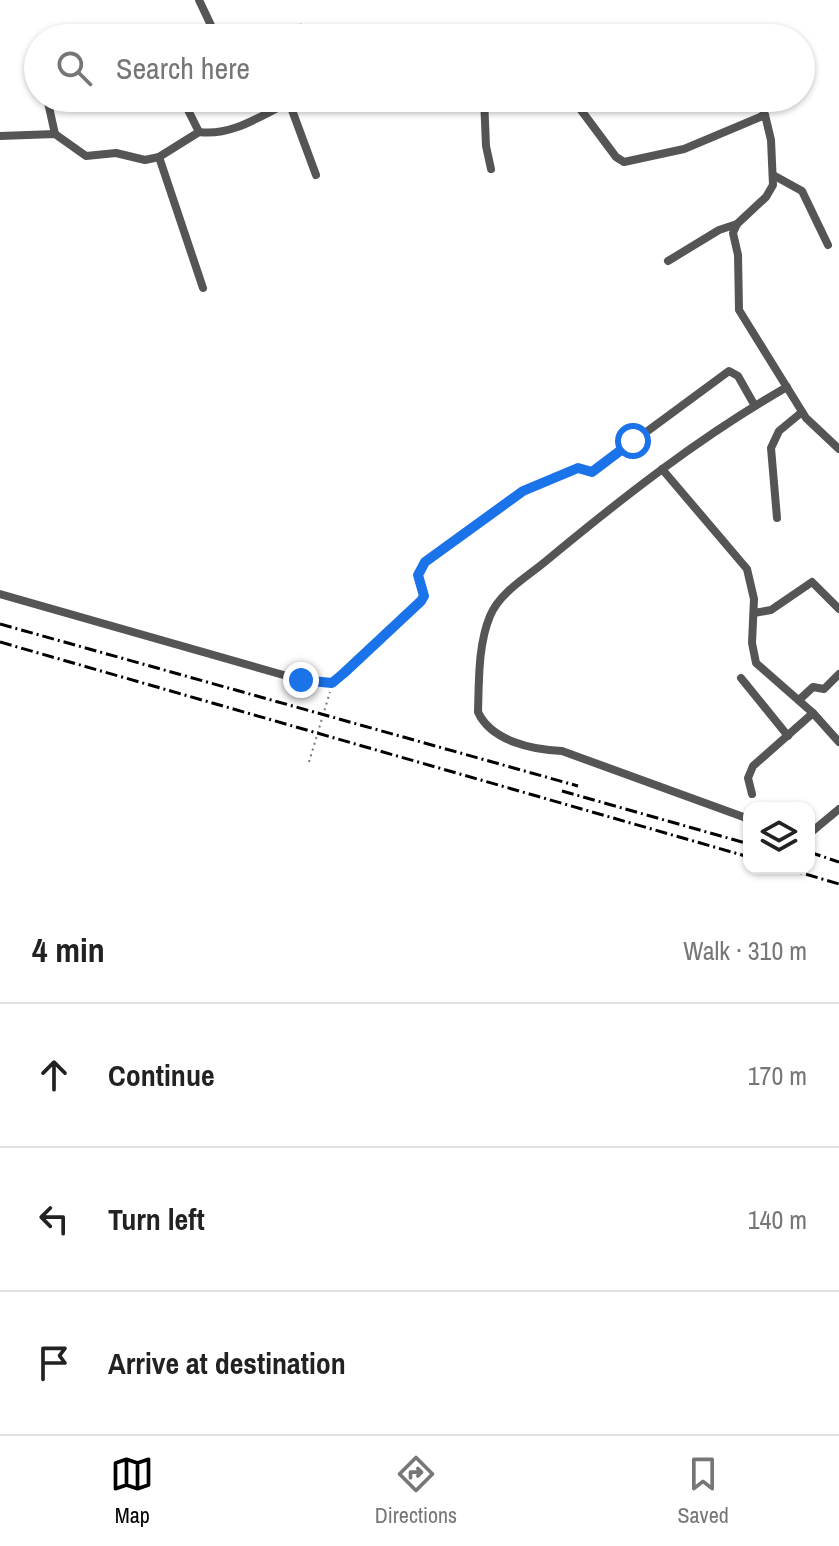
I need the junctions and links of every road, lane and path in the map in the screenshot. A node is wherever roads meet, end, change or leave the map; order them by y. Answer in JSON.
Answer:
{"nodes":[{"id":1,"x":199,"y":0,"type":"edge"},
{"id":2,"x":210,"y":24,"type":"edge"},
{"id":3,"x":50,"y":112,"type":"edge"},
{"id":4,"x":189,"y":112,"type":"edge"},
{"id":5,"x":268,"y":112,"type":"edge"},
{"id":6,"x":298,"y":112,"type":"edge"},
{"id":7,"x":485,"y":112,"type":"edge"},
{"id":8,"x":582,"y":112,"type":"edge"},
{"id":9,"x":764,"y":112,"type":"edge"},
{"id":10,"x":765,"y":115,"type":"junction"},
{"id":11,"x":199,"y":132,"type":"junction"},
{"id":12,"x":55,"y":134,"type":"junction"},
{"id":13,"x":0,"y":136,"type":"edge"},
{"id":14,"x":159,"y":157,"type":"junction"},
{"id":15,"x":491,"y":169,"type":"dead end"},
{"id":16,"x":316,"y":175,"type":"dead end"},
{"id":17,"x":773,"y":175,"type":"junction"},
{"id":18,"x":737,"y":224,"type":"junction"},
{"id":19,"x":828,"y":245,"type":"dead end"},
{"id":20,"x":668,"y":261,"type":"dead end"},
{"id":21,"x":203,"y":288,"type":"dead end"},
{"id":22,"x":787,"y":387,"type":"junction"},
{"id":23,"x":755,"y":406,"type":"junction"},
{"id":24,"x":802,"y":412,"type":"junction"},
{"id":25,"x":839,"y":449,"type":"edge"},
{"id":26,"x":662,"y":469,"type":"junction"},
{"id":27,"x":777,"y":518,"type":"dead end"},
{"id":28,"x":0,"y":594,"type":"edge"},
{"id":29,"x":839,"y":609,"type":"edge"},
{"id":30,"x":754,"y":613,"type":"junction"},
{"id":31,"x":839,"y":674,"type":"edge"},
{"id":32,"x":741,"y":678,"type":"dead end"},
{"id":33,"x":332,"y":683,"type":"junction"},
{"id":34,"x":799,"y":700,"type":"junction"},
{"id":35,"x":813,"y":713,"type":"junction"},
{"id":36,"x":788,"y":736,"type":"junction"},
{"id":37,"x":839,"y":742,"type":"edge"},
{"id":38,"x":309,"y":762,"type":"dead end"},
{"id":39,"x":752,"y":794,"type":"dead end"},
{"id":40,"x":839,"y":809,"type":"edge"},
{"id":41,"x":743,"y":817,"type":"edge"},
{"id":42,"x":815,"y":829,"type":"edge"}],
"edges":[{"from":1,"to":2,"type":"street"},
{"from":3,"to":12,"type":"street"},
{"from":4,"to":11,"type":"street"},
{"from":5,"to":11,"type":"street"},
{"from":6,"to":16,"type":"street"},
{"from":7,"to":15,"type":"street"},
{"from":8,"to":10,"type":"street"},
{"from":9,"to":10,"type":"street"},
{"from":10,"to":17,"type":"street"},
{"from":11,"to":14,"type":"street"},
{"from":12,"to":13,"type":"street"},
{"from":12,"to":14,"type":"street"},
{"from":14,"to":21,"type":"street"},
{"from":17,"to":18,"type":"street"},
{"from":17,"to":19,"type":"street"},
{"from":18,"to":20,"type":"street"},
{"from":18,"to":22,"type":"street"},
{"from":22,"to":23,"type":"street"},
{"from":22,"to":24,"type":"street"},
{"from":23,"to":26,"type":"street"},
{"from":23,"to":33,"type":"street"},
{"from":24,"to":25,"type":"street"},
{"from":24,"to":27,"type":"street"},
{"from":26,"to":30,"type":"street"},
{"from":26,"to":41,"type":"street"},
{"from":28,"to":33,"type":"street"},
{"from":29,"to":30,"type":"street"},
{"from":30,"to":34,"type":"street"},
{"from":31,"to":34,"type":"street"},
{"from":32,"to":36,"type":"street"},
{"from":33,"to":38,"type":"path"},
{"from":34,"to":35,"type":"street"},
{"from":35,"to":36,"type":"street"},
{"from":35,"to":37,"type":"street"},
{"from":36,"to":39,"type":"street"},
{"from":40,"to":42,"type":"street"}]}
